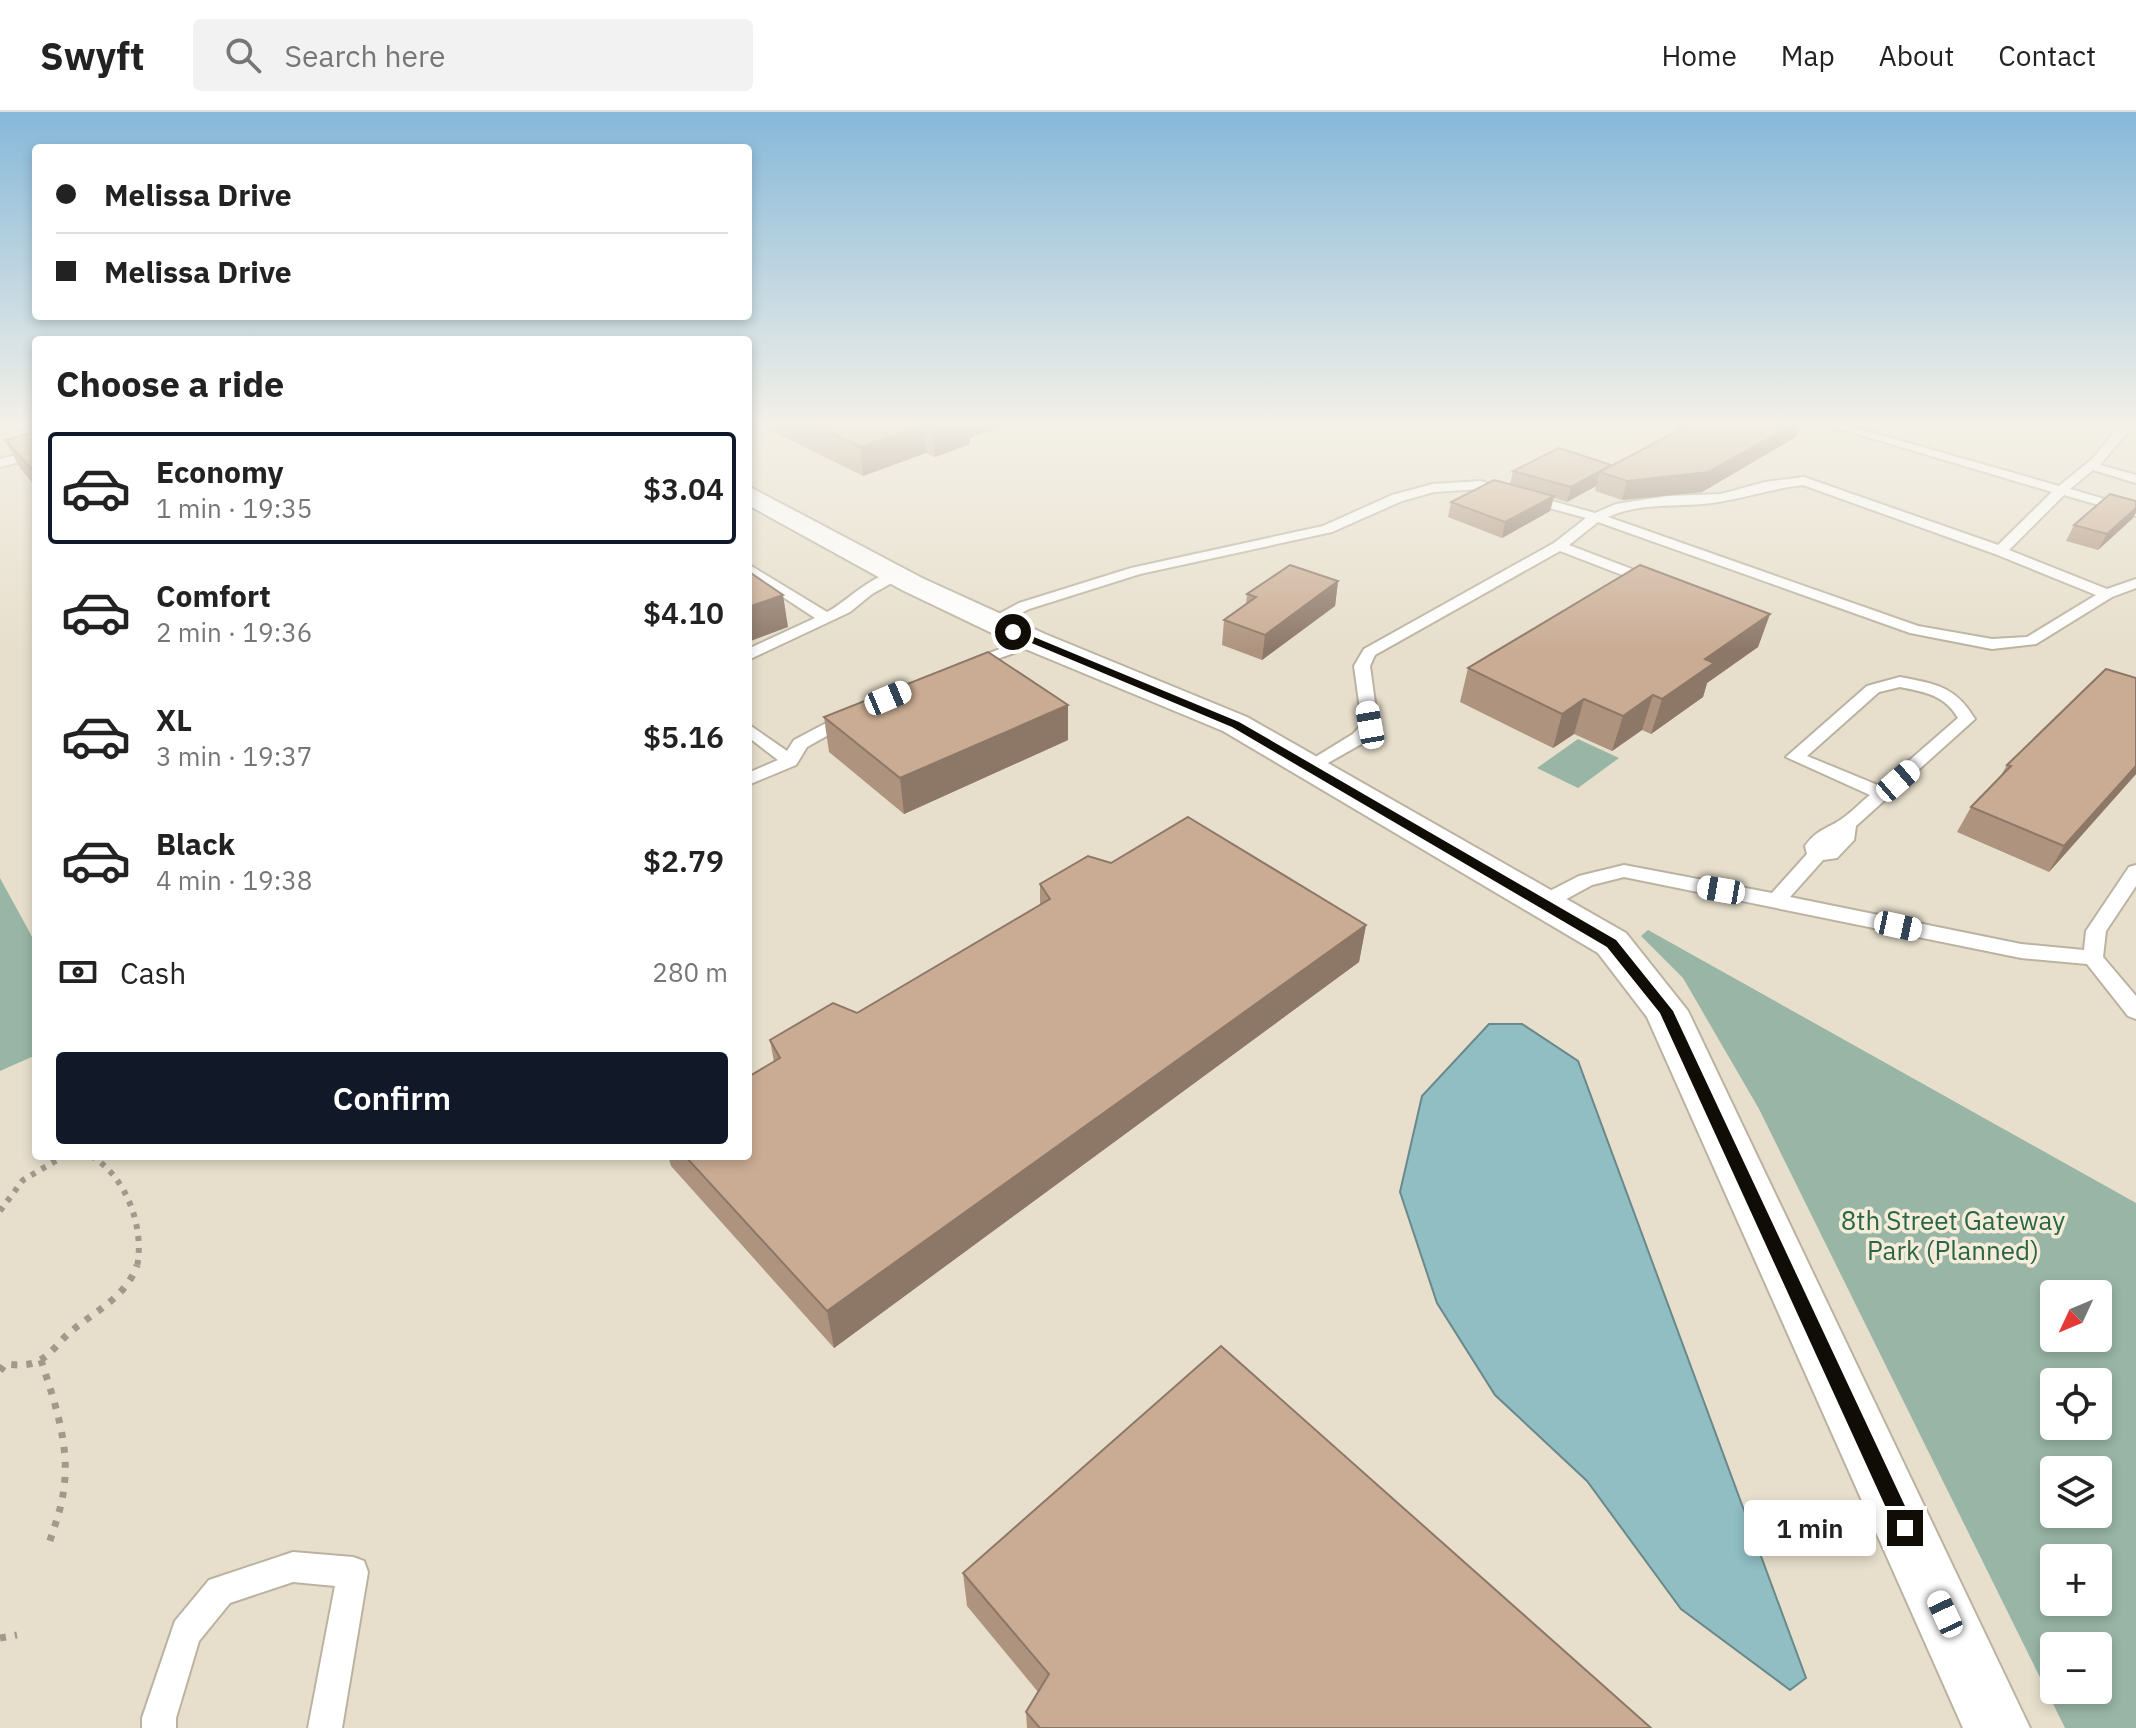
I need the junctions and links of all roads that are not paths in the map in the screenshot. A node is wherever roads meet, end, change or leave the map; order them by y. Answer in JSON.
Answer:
{"nodes":[{"id":1,"x":1394,"y":499,"type":"edge"},
{"id":2,"x":1532,"y":499,"type":"edge"},
{"id":3,"x":1684,"y":499,"type":"edge"},
{"id":4,"x":1856,"y":499,"type":"edge"},
{"id":5,"x":2052,"y":499,"type":"edge"},
{"id":6,"x":2090,"y":499,"type":"edge"},
{"id":7,"x":752,"y":501,"type":"edge"},
{"id":8,"x":2136,"y":512,"type":"edge"},
{"id":9,"x":1596,"y":517,"type":"junction"},
{"id":10,"x":1559,"y":546,"type":"junction"},
{"id":11,"x":2000,"y":551,"type":"junction"},
{"id":12,"x":752,"y":571,"type":"edge"},
{"id":13,"x":897,"y":576,"type":"junction"},
{"id":14,"x":2136,"y":583,"type":"edge"},
{"id":15,"x":1674,"y":590,"type":"edge"},
{"id":16,"x":2107,"y":594,"type":"junction"},
{"id":17,"x":826,"y":618,"type":"junction"},
{"id":18,"x":992,"y":622,"type":"junction"},
{"id":19,"x":1034,"y":641,"type":"junction"},
{"id":20,"x":752,"y":653,"type":"edge"},
{"id":21,"x":947,"y":673,"type":"edge"},
{"id":22,"x":861,"y":711,"type":"edge"},
{"id":23,"x":752,"y":732,"type":"edge"},
{"id":24,"x":790,"y":761,"type":"junction"},
{"id":25,"x":1310,"y":768,"type":"junction"},
{"id":26,"x":752,"y":778,"type":"edge"},
{"id":27,"x":1883,"y":794,"type":"junction"},
{"id":28,"x":2136,"y":871,"type":"edge"},
{"id":29,"x":1776,"y":900,"type":"junction"},
{"id":30,"x":1543,"y":903,"type":"junction"},
{"id":31,"x":2093,"y":958,"type":"junction"},
{"id":32,"x":2136,"y":1011,"type":"edge"},
{"id":33,"x":159,"y":1728,"type":"edge"},
{"id":34,"x":325,"y":1728,"type":"edge"},
{"id":35,"x":1997,"y":1728,"type":"edge"}],
"edges":[{"from":1,"to":18,"type":"lane"},
{"from":2,"to":9,"type":"lane"},
{"from":3,"to":9,"type":"lane"},
{"from":4,"to":11,"type":"lane"},
{"from":5,"to":11,"type":"lane"},
{"from":6,"to":8,"type":"lane"},
{"from":7,"to":13,"type":"street"},
{"from":9,"to":10,"type":"lane"},
{"from":9,"to":16,"type":"lane"},
{"from":10,"to":15,"type":"lane"},
{"from":10,"to":25,"type":"lane"},
{"from":11,"to":16,"type":"lane"},
{"from":12,"to":17,"type":"lane"},
{"from":13,"to":17,"type":"lane"},
{"from":13,"to":18,"type":"street"},
{"from":14,"to":16,"type":"lane"},
{"from":17,"to":20,"type":"lane"},
{"from":18,"to":19,"type":"street"},
{"from":19,"to":21,"type":"lane"},
{"from":19,"to":25,"type":"street"},
{"from":22,"to":24,"type":"lane"},
{"from":23,"to":24,"type":"lane"},
{"from":24,"to":26,"type":"lane"},
{"from":25,"to":30,"type":"street"},
{"from":27,"to":27,"type":"lane"},
{"from":27,"to":29,"type":"lane"},
{"from":28,"to":31,"type":"lane"},
{"from":29,"to":30,"type":"lane"},
{"from":29,"to":31,"type":"lane"},
{"from":30,"to":35,"type":"street"},
{"from":31,"to":32,"type":"lane"},
{"from":33,"to":34,"type":"lane"}]}
